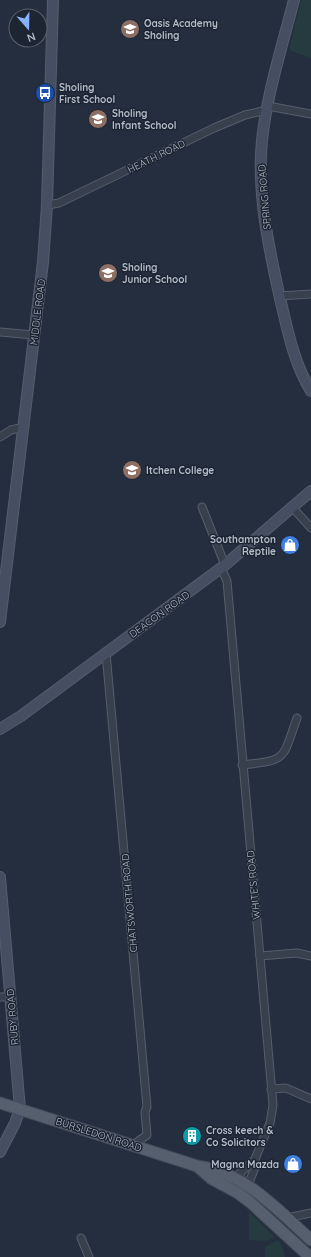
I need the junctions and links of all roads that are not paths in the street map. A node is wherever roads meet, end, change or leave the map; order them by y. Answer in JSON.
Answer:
{"nodes":[{"id":1,"x":53,"y":0,"type":"edge"},
{"id":2,"x":294,"y":0,"type":"edge"},
{"id":3,"x":268,"y":108,"type":"junction"},
{"id":4,"x":311,"y":114,"type":"edge"},
{"id":5,"x":47,"y":205,"type":"junction"},
{"id":6,"x":311,"y":294,"type":"edge"},
{"id":7,"x":280,"y":296,"type":"junction"},
{"id":8,"x":0,"y":332,"type":"edge"},
{"id":9,"x":34,"y":335,"type":"junction"},
{"id":10,"x":311,"y":391,"type":"edge"},
{"id":11,"x":24,"y":427,"type":"junction"},
{"id":12,"x":0,"y":437,"type":"edge"},
{"id":13,"x":311,"y":491,"type":"edge"},
{"id":14,"x":202,"y":507,"type":"dead end"},
{"id":15,"x":292,"y":507,"type":"junction"},
{"id":16,"x":311,"y":528,"type":"edge"},
{"id":17,"x":223,"y":566,"type":"junction"},
{"id":18,"x":0,"y":622,"type":"edge"},
{"id":19,"x":106,"y":653,"type":"junction"},
{"id":20,"x":297,"y":718,"type":"dead end"},
{"id":21,"x":0,"y":729,"type":"edge"},
{"id":22,"x":242,"y":765,"type":"junction"},
{"id":23,"x":0,"y":877,"type":"edge"},
{"id":24,"x":260,"y":956,"type":"junction"},
{"id":25,"x":311,"y":956,"type":"edge"},
{"id":26,"x":5,"y":997,"type":"edge"},
{"id":27,"x":271,"y":1089,"type":"junction"},
{"id":28,"x":311,"y":1099,"type":"edge"},
{"id":29,"x":0,"y":1102,"type":"edge"},
{"id":30,"x":20,"y":1109,"type":"junction"},
{"id":31,"x":133,"y":1145,"type":"junction"},
{"id":32,"x":0,"y":1152,"type":"edge"},
{"id":33,"x":255,"y":1159,"type":"junction"},
{"id":34,"x":240,"y":1188,"type":"junction"},
{"id":35,"x":311,"y":1214,"type":"edge"},
{"id":36,"x":287,"y":1218,"type":"junction"},
{"id":37,"x":80,"y":1238,"type":"dead end"},
{"id":38,"x":311,"y":1240,"type":"edge"},
{"id":39,"x":89,"y":1257,"type":"edge"},
{"id":40,"x":310,"y":1257,"type":"edge"}],
"edges":[{"from":1,"to":5,"type":"street","name":"MIDDLE ROAD"},
{"from":2,"to":3,"type":"street","name":"SPRING ROAD"},
{"from":3,"to":4,"type":"street"},
{"from":3,"to":5,"type":"street","name":"HEATH ROAD"},
{"from":3,"to":7,"type":"street","name":"SPRING ROAD"},
{"from":5,"to":9,"type":"street","name":"MIDDLE ROAD"},
{"from":6,"to":7,"type":"street"},
{"from":7,"to":10,"type":"street","name":"SPRING ROAD"},
{"from":8,"to":9,"type":"street"},
{"from":9,"to":11,"type":"street","name":"MIDDLE ROAD"},
{"from":11,"to":12,"type":"street"},
{"from":11,"to":18,"type":"street","name":"MIDDLE ROAD"},
{"from":13,"to":15,"type":"street","name":"DEACON ROAD"},
{"from":14,"to":17,"type":"street","name":"WHITE'S ROAD"},
{"from":15,"to":16,"type":"street"},
{"from":15,"to":17,"type":"street","name":"DEACON ROAD"},
{"from":17,"to":19,"type":"street","name":"DEACON ROAD"},
{"from":17,"to":22,"type":"street","name":"WHITE'S ROAD"},
{"from":19,"to":21,"type":"street","name":"DEACON ROAD"},
{"from":19,"to":31,"type":"street","name":"CHATSWORTH ROAD"},
{"from":20,"to":22,"type":"street"},
{"from":22,"to":24,"type":"street","name":"WHITE'S ROAD"},
{"from":23,"to":26,"type":"street","name":"RUBY ROAD"},
{"from":24,"to":25,"type":"street"},
{"from":24,"to":27,"type":"street","name":"WHITE'S ROAD"},
{"from":26,"to":30,"type":"street","name":"RUBY ROAD"},
{"from":27,"to":28,"type":"street"},
{"from":27,"to":33,"type":"street","name":"WHITE'S ROAD"},
{"from":29,"to":30,"type":"main road","name":"BURSLEDON ROAD"},
{"from":30,"to":31,"type":"main road","name":"BURSLEDON ROAD"},
{"from":30,"to":32,"type":"street"},
{"from":31,"to":34,"type":"main road","name":"BURSLEDON ROAD"},
{"from":33,"to":34,"type":"street","name":"WHITE'S ROAD"},
{"from":33,"to":34,"type":"street"},
{"from":34,"to":36,"type":"main road"},
{"from":34,"to":40,"type":"main road"},
{"from":35,"to":36,"type":"street"},
{"from":36,"to":38,"type":"main road"},
{"from":37,"to":39,"type":"street"}]}
